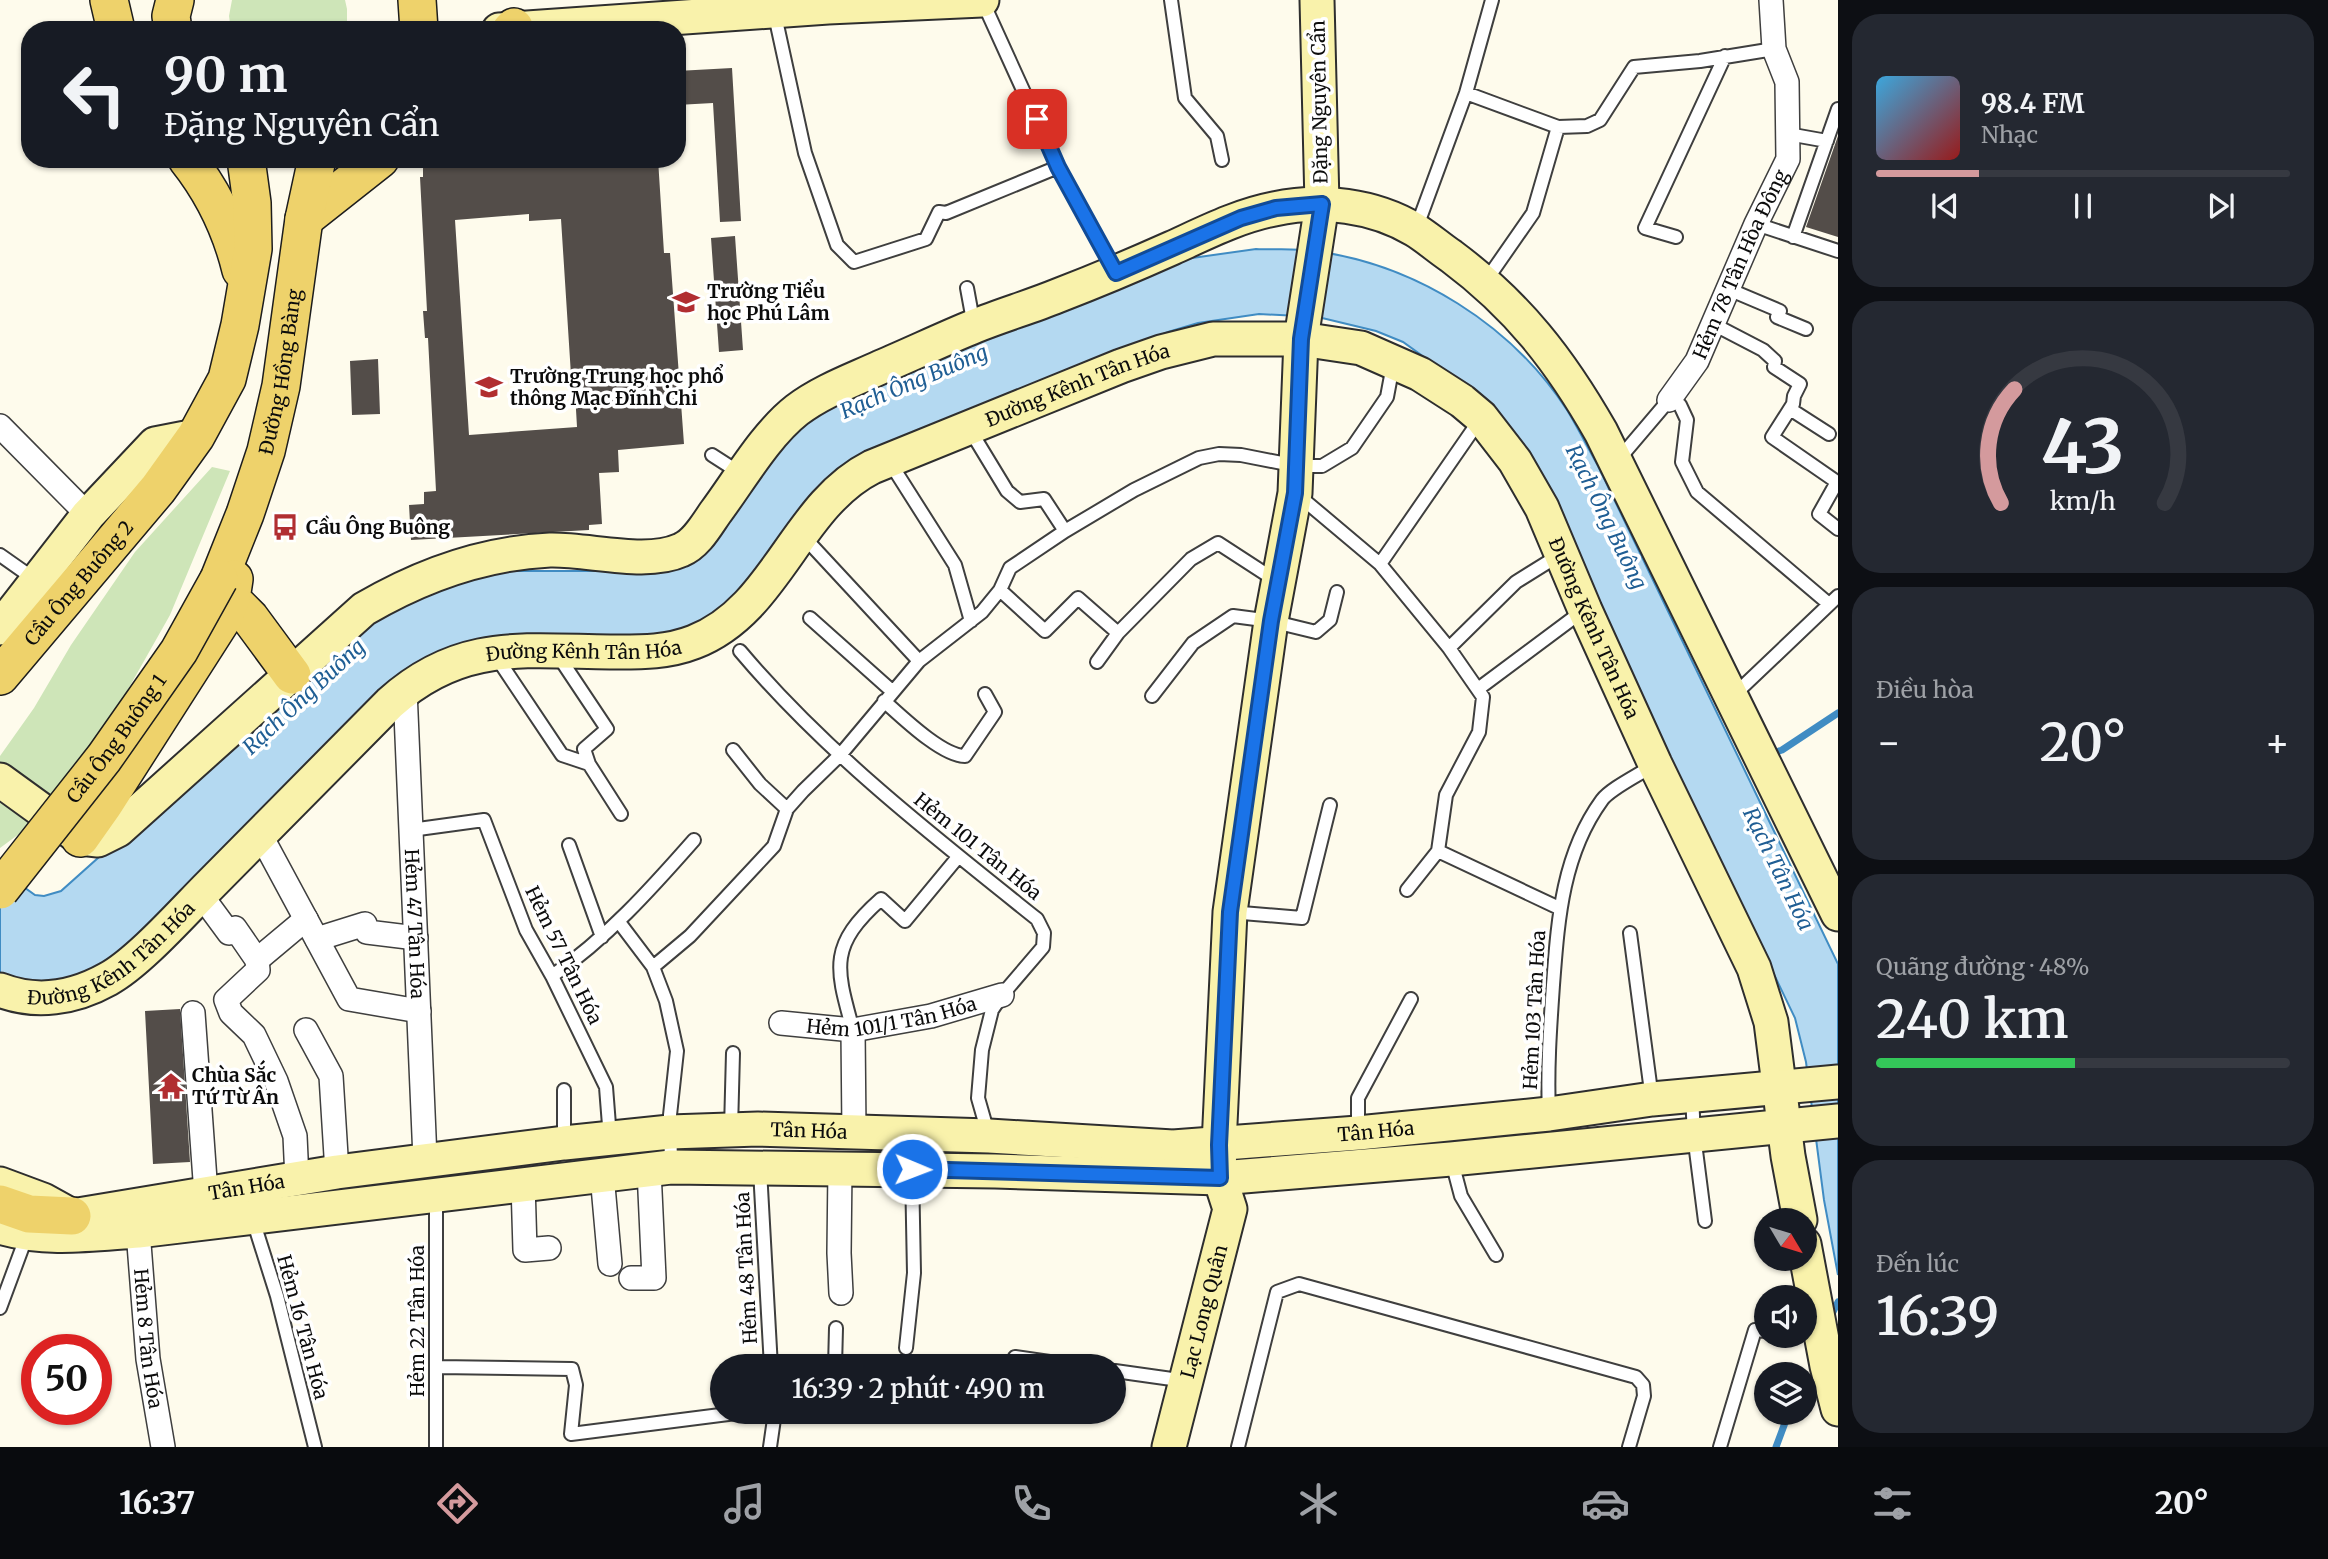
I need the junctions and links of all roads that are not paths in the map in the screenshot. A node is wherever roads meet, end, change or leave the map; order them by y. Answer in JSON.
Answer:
{"nodes":[{"id":1,"x":109,"y":0,"type":"edge"},
{"id":2,"x":417,"y":0,"type":"edge"},
{"id":3,"x":982,"y":0,"type":"edge"},
{"id":4,"x":1171,"y":0,"type":"edge"},
{"id":5,"x":1317,"y":0,"type":"edge"},
{"id":6,"x":1492,"y":0,"type":"edge"},
{"id":7,"x":1771,"y":0,"type":"edge"},
{"id":8,"x":826,"y":3,"type":"edge"},
{"id":9,"x":774,"y":10,"type":"junction"},
{"id":10,"x":114,"y":21,"type":"edge"},
{"id":11,"x":418,"y":21,"type":"edge"},
{"id":12,"x":620,"y":21,"type":"edge"},
{"id":13,"x":1774,"y":49,"type":"junction"},
{"id":14,"x":1725,"y":56,"type":"junction"},
{"id":15,"x":1466,"y":93,"type":"junction"},
{"id":16,"x":1838,"y":109,"type":"edge"},
{"id":17,"x":1558,"y":127,"type":"junction"},
{"id":18,"x":1788,"y":134,"type":"junction"},
{"id":19,"x":1827,"y":141,"type":"junction"},
{"id":20,"x":1222,"y":160,"type":"dead end"},
{"id":21,"x":1058,"y":167,"type":"junction"},
{"id":22,"x":194,"y":168,"type":"edge"},
{"id":23,"x":247,"y":168,"type":"edge"},
{"id":24,"x":315,"y":168,"type":"edge"},
{"id":25,"x":369,"y":168,"type":"edge"},
{"id":26,"x":1322,"y":204,"type":"junction"},
{"id":27,"x":304,"y":219,"type":"junction"},
{"id":28,"x":1756,"y":224,"type":"junction"},
{"id":29,"x":1416,"y":231,"type":"junction"},
{"id":30,"x":1794,"y":236,"type":"junction"},
{"id":31,"x":1676,"y":237,"type":"dead end"},
{"id":32,"x":1838,"y":251,"type":"edge"},
{"id":33,"x":1116,"y":273,"type":"junction"},
{"id":34,"x":1485,"y":282,"type":"junction"},
{"id":35,"x":967,"y":288,"type":"dead end"},
{"id":36,"x":1728,"y":289,"type":"junction"},
{"id":37,"x":245,"y":296,"type":"junction"},
{"id":38,"x":1713,"y":324,"type":"junction"},
{"id":39,"x":974,"y":326,"type":"junction"},
{"id":40,"x":1806,"y":329,"type":"dead end"},
{"id":41,"x":1301,"y":339,"type":"junction"},
{"id":42,"x":1394,"y":361,"type":"junction"},
{"id":43,"x":1669,"y":400,"type":"junction"},
{"id":44,"x":1790,"y":409,"type":"junction"},
{"id":45,"x":1481,"y":417,"type":"junction"},
{"id":46,"x":0,"y":426,"type":"edge"},
{"id":47,"x":968,"y":427,"type":"junction"},
{"id":48,"x":1829,"y":434,"type":"dead end"},
{"id":49,"x":196,"y":436,"type":"junction"},
{"id":50,"x":712,"y":455,"type":"dead end"},
{"id":51,"x":888,"y":461,"type":"junction"},
{"id":52,"x":1616,"y":463,"type":"junction"},
{"id":53,"x":743,"y":475,"type":"junction"},
{"id":54,"x":1296,"y":479,"type":"junction"},
{"id":55,"x":88,"y":515,"type":"junction"},
{"id":56,"x":1838,"y":529,"type":"edge"},
{"id":57,"x":1065,"y":531,"type":"junction"},
{"id":58,"x":802,"y":535,"type":"junction"},
{"id":59,"x":1561,"y":554,"type":"junction"},
{"id":60,"x":0,"y":555,"type":"edge"},
{"id":61,"x":1380,"y":564,"type":"junction"},
{"id":62,"x":37,"y":581,"type":"junction"},
{"id":63,"x":1278,"y":582,"type":"junction"},
{"id":64,"x":225,"y":589,"type":"junction"},
{"id":65,"x":1000,"y":590,"type":"junction"},
{"id":66,"x":1336,"y":592,"type":"dead end"},
{"id":67,"x":1833,"y":600,"type":"edge"},
{"id":68,"x":1585,"y":610,"type":"junction"},
{"id":69,"x":810,"y":618,"type":"dead end"},
{"id":70,"x":971,"y":621,"type":"junction"},
{"id":71,"x":1271,"y":621,"type":"junction"},
{"id":72,"x":0,"y":628,"type":"edge"},
{"id":73,"x":1118,"y":633,"type":"junction"},
{"id":74,"x":1450,"y":648,"type":"junction"},
{"id":75,"x":555,"y":651,"type":"junction"},
{"id":76,"x":740,"y":651,"type":"dead end"},
{"id":77,"x":493,"y":652,"type":"junction"},
{"id":78,"x":919,"y":661,"type":"junction"},
{"id":79,"x":1097,"y":662,"type":"dead end"},
{"id":80,"x":292,"y":675,"type":"junction"},
{"id":81,"x":0,"y":676,"type":"edge"},
{"id":82,"x":1478,"y":689,"type":"junction"},
{"id":83,"x":405,"y":690,"type":"junction"},
{"id":84,"x":985,"y":694,"type":"dead end"},
{"id":85,"x":1152,"y":696,"type":"dead end"},
{"id":86,"x":889,"y":697,"type":"junction"},
{"id":87,"x":1731,"y":697,"type":"junction"},
{"id":88,"x":733,"y":750,"type":"dead end"},
{"id":89,"x":841,"y":754,"type":"junction"},
{"id":90,"x":589,"y":764,"type":"junction"},
{"id":91,"x":1656,"y":764,"type":"junction"},
{"id":92,"x":0,"y":780,"type":"edge"},
{"id":93,"x":1330,"y":805,"type":"dead end"},
{"id":94,"x":787,"y":809,"type":"junction"},
{"id":95,"x":621,"y":814,"type":"dead end"},
{"id":96,"x":411,"y":830,"type":"junction"},
{"id":97,"x":260,"y":834,"type":"junction"},
{"id":98,"x":80,"y":838,"type":"junction"},
{"id":99,"x":694,"y":840,"type":"dead end"},
{"id":100,"x":569,"y":845,"type":"dead end"},
{"id":101,"x":1438,"y":850,"type":"junction"},
{"id":102,"x":958,"y":857,"type":"junction"},
{"id":103,"x":0,"y":890,"type":"edge"},
{"id":104,"x":1407,"y":890,"type":"dead end"},
{"id":105,"x":201,"y":895,"type":"junction"},
{"id":106,"x":1559,"y":908,"type":"junction"},
{"id":107,"x":1230,"y":912,"type":"junction"},
{"id":108,"x":1838,"y":914,"type":"edge"},
{"id":109,"x":619,"y":922,"type":"junction"},
{"id":110,"x":312,"y":929,"type":"junction"},
{"id":111,"x":1630,"y":933,"type":"dead end"},
{"id":112,"x":602,"y":937,"type":"junction"},
{"id":113,"x":416,"y":938,"type":"junction"},
{"id":114,"x":257,"y":960,"type":"junction"},
{"id":115,"x":653,"y":967,"type":"junction"},
{"id":116,"x":552,"y":976,"type":"junction"},
{"id":117,"x":0,"y":990,"type":"edge"},
{"id":118,"x":1002,"y":995,"type":"junction"},
{"id":119,"x":1411,"y":999,"type":"dead end"},
{"id":120,"x":419,"y":1011,"type":"junction"},
{"id":121,"x":193,"y":1013,"type":"dead end"},
{"id":122,"x":781,"y":1023,"type":"dead end"},
{"id":123,"x":306,"y":1030,"type":"dead end"},
{"id":124,"x":853,"y":1030,"type":"junction"},
{"id":125,"x":733,"y":1053,"type":"dead end"},
{"id":126,"x":1838,"y":1082,"type":"edge"},
{"id":127,"x":1788,"y":1086,"type":"junction"},
{"id":128,"x":564,"y":1090,"type":"dead end"},
{"id":129,"x":1692,"y":1095,"type":"junction"},
{"id":130,"x":1652,"y":1099,"type":"junction"},
{"id":131,"x":1549,"y":1114,"type":"junction"},
{"id":132,"x":1838,"y":1121,"type":"edge"},
{"id":133,"x":1793,"y":1125,"type":"junction"},
{"id":134,"x":731,"y":1130,"type":"junction"},
{"id":135,"x":670,"y":1132,"type":"junction"},
{"id":136,"x":854,"y":1132,"type":"junction"},
{"id":137,"x":1358,"y":1133,"type":"junction"},
{"id":138,"x":1694,"y":1135,"type":"junction"},
{"id":139,"x":989,"y":1136,"type":"junction"},
{"id":140,"x":610,"y":1139,"type":"junction"},
{"id":141,"x":1451,"y":1141,"type":"junction"},
{"id":142,"x":564,"y":1143,"type":"junction"},
{"id":143,"x":1219,"y":1145,"type":"junction"},
{"id":144,"x":425,"y":1159,"type":"junction"},
{"id":145,"x":759,"y":1167,"type":"junction"},
{"id":146,"x":660,"y":1168,"type":"junction"},
{"id":147,"x":839,"y":1168,"type":"junction"},
{"id":148,"x":912,"y":1169,"type":"junction"},
{"id":149,"x":337,"y":1172,"type":"junction"},
{"id":150,"x":602,"y":1175,"type":"junction"},
{"id":151,"x":1220,"y":1178,"type":"junction"},
{"id":152,"x":297,"y":1179,"type":"junction"},
{"id":153,"x":0,"y":1184,"type":"edge"},
{"id":154,"x":523,"y":1184,"type":"junction"},
{"id":155,"x":206,"y":1194,"type":"junction"},
{"id":156,"x":436,"y":1195,"type":"junction"},
{"id":157,"x":1799,"y":1208,"type":"edge"},
{"id":158,"x":72,"y":1216,"type":"junction"},
{"id":159,"x":252,"y":1217,"type":"junction"},
{"id":160,"x":14,"y":1220,"type":"edge"},
{"id":161,"x":1705,"y":1221,"type":"dead end"},
{"id":162,"x":138,"y":1231,"type":"junction"},
{"id":163,"x":549,"y":1248,"type":"dead end"},
{"id":164,"x":1496,"y":1255,"type":"dead end"},
{"id":165,"x":841,"y":1293,"type":"dead end"},
{"id":166,"x":0,"y":1308,"type":"edge"},
{"id":167,"x":836,"y":1328,"type":"dead end"},
{"id":168,"x":1754,"y":1333,"type":"edge"},
{"id":169,"x":906,"y":1348,"type":"dead end"},
{"id":170,"x":1817,"y":1348,"type":"edge"},
{"id":171,"x":770,"y":1354,"type":"edge"},
{"id":172,"x":835,"y":1354,"type":"edge"},
{"id":173,"x":438,"y":1367,"type":"junction"},
{"id":174,"x":1126,"y":1373,"type":"edge"},
{"id":175,"x":1186,"y":1381,"type":"junction"},
{"id":176,"x":1838,"y":1409,"type":"edge"},
{"id":177,"x":710,"y":1416,"type":"edge"},
{"id":178,"x":773,"y":1424,"type":"edge"},
{"id":179,"x":163,"y":1447,"type":"edge"},
{"id":180,"x":315,"y":1447,"type":"edge"},
{"id":181,"x":436,"y":1447,"type":"edge"},
{"id":182,"x":770,"y":1447,"type":"edge"},
{"id":183,"x":1169,"y":1447,"type":"edge"},
{"id":184,"x":1238,"y":1447,"type":"edge"},
{"id":185,"x":1629,"y":1447,"type":"edge"},
{"id":186,"x":1720,"y":1447,"type":"edge"}],
"edges":[{"from":1,"to":10,"type":"main road"},
{"from":2,"to":11,"type":"main road"},
{"from":3,"to":8,"type":"street"},
{"from":3,"to":21,"type":"lane"},
{"from":4,"to":20,"type":"lane"},
{"from":5,"to":26,"type":"street","name":"Đặng Nguyên Cẩn"},
{"from":6,"to":15,"type":"lane"},
{"from":7,"to":13,"type":"street","name":"Hẻm 78 Tân Hòa Đông"},
{"from":8,"to":9,"type":"street"},
{"from":9,"to":12,"type":"street"},
{"from":9,"to":21,"type":"lane"},
{"from":13,"to":14,"type":"lane"},
{"from":13,"to":18,"type":"street","name":"Hẻm 78 Tân Hòa Đông"},
{"from":14,"to":17,"type":"lane"},
{"from":14,"to":31,"type":"lane"},
{"from":15,"to":17,"type":"lane"},
{"from":15,"to":29,"type":"lane"},
{"from":16,"to":19,"type":"lane"},
{"from":17,"to":34,"type":"lane"},
{"from":18,"to":19,"type":"lane"},
{"from":18,"to":28,"type":"street","name":"Hẻm 78 Tân Hòa Đông"},
{"from":19,"to":30,"type":"lane"},
{"from":21,"to":33,"type":"lane"},
{"from":22,"to":37,"type":"main road"},
{"from":23,"to":37,"type":"main road"},
{"from":24,"to":27,"type":"main road","name":"Đường Hồng Bàng"},
{"from":25,"to":27,"type":"main road"},
{"from":26,"to":29,"type":"street"},
{"from":26,"to":33,"type":"street"},
{"from":26,"to":41,"type":"street","name":"Đặng Nguyên Cẩn"},
{"from":27,"to":64,"type":"main road","name":"Đường Hồng Bàng"},
{"from":28,"to":30,"type":"lane"},
{"from":28,"to":36,"type":"street","name":"Hẻm 78 Tân Hòa Đông"},
{"from":29,"to":34,"type":"street"},
{"from":30,"to":32,"type":"lane"},
{"from":33,"to":39,"type":"street"},
{"from":34,"to":52,"type":"street"},
{"from":35,"to":39,"type":"lane"},
{"from":36,"to":38,"type":"street","name":"Hẻm 78 Tân Hòa Đông"},
{"from":36,"to":40,"type":"lane"},
{"from":37,"to":49,"type":"main road"},
{"from":38,"to":43,"type":"street","name":"Hẻm 78 Tân Hòa Đông"},
{"from":38,"to":44,"type":"lane"},
{"from":39,"to":53,"type":"street"},
{"from":41,"to":42,"type":"street","name":"Đường Kênh Tân Hóa"},
{"from":41,"to":47,"type":"street","name":"Đường Kênh Tân Hóa"},
{"from":41,"to":54,"type":"street"},
{"from":42,"to":45,"type":"street","name":"Đường Kênh Tân Hóa"},
{"from":42,"to":54,"type":"lane"},
{"from":43,"to":52,"type":"lane","name":"Hẻm 78 Tân Hòa Đông"},
{"from":43,"to":67,"type":"lane"},
{"from":44,"to":48,"type":"lane"},
{"from":44,"to":56,"type":"lane"},
{"from":45,"to":59,"type":"street","name":"Đường Kênh Tân Hóa"},
{"from":45,"to":61,"type":"lane"},
{"from":46,"to":55,"type":"street"},
{"from":47,"to":51,"type":"street","name":"Đường Kênh Tân Hóa"},
{"from":47,"to":57,"type":"lane"},
{"from":49,"to":55,"type":"street"},
{"from":49,"to":81,"type":"main road","name":"Cầu Ông Buông 2"},
{"from":50,"to":53,"type":"lane"},
{"from":51,"to":58,"type":"street","name":"Đường Kênh Tân Hóa"},
{"from":51,"to":70,"type":"lane"},
{"from":52,"to":87,"type":"street"},
{"from":53,"to":80,"type":"street"},
{"from":54,"to":57,"type":"lane"},
{"from":54,"to":61,"type":"lane"},
{"from":54,"to":63,"type":"street"},
{"from":55,"to":62,"type":"street"},
{"from":57,"to":65,"type":"lane"},
{"from":58,"to":75,"type":"street","name":"Đường Kênh Tân Hóa"},
{"from":58,"to":78,"type":"lane"},
{"from":59,"to":68,"type":"street","name":"Đường Kênh Tân Hóa"},
{"from":59,"to":74,"type":"lane"},
{"from":60,"to":62,"type":"lane"},
{"from":61,"to":74,"type":"lane"},
{"from":62,"to":72,"type":"street"},
{"from":63,"to":71,"type":"street"},
{"from":63,"to":73,"type":"lane"},
{"from":64,"to":80,"type":"main road"},
{"from":64,"to":98,"type":"main road"},
{"from":64,"to":103,"type":"main road","name":"Cầu Ông Buông 1","bridge":true},
{"from":65,"to":70,"type":"lane"},
{"from":65,"to":73,"type":"lane"},
{"from":66,"to":71,"type":"lane"},
{"from":67,"to":87,"type":"lane"},
{"from":68,"to":82,"type":"lane"},
{"from":68,"to":91,"type":"street","name":"Đường Kênh Tân Hóa"},
{"from":69,"to":86,"type":"lane"},
{"from":70,"to":78,"type":"lane"},
{"from":71,"to":85,"type":"lane"},
{"from":71,"to":107,"type":"street"},
{"from":73,"to":79,"type":"lane"},
{"from":74,"to":82,"type":"lane"},
{"from":75,"to":77,"type":"street","name":"Đường Kênh Tân Hóa"},
{"from":75,"to":90,"type":"lane"},
{"from":76,"to":89,"type":"lane","name":"Hẻm 101 Tân Hóa"},
{"from":77,"to":83,"type":"street","name":"Đường Kênh Tân Hóa"},
{"from":77,"to":90,"type":"lane"},
{"from":78,"to":86,"type":"lane"},
{"from":80,"to":98,"type":"street"},
{"from":82,"to":101,"type":"lane"},
{"from":83,"to":96,"type":"street","name":"Hẻm 47 Tân Hóa"},
{"from":83,"to":97,"type":"street","name":"Đường Kênh Tân Hóa"},
{"from":84,"to":86,"type":"lane"},
{"from":86,"to":89,"type":"lane"},
{"from":87,"to":108,"type":"street"},
{"from":88,"to":94,"type":"lane"},
{"from":89,"to":94,"type":"lane"},
{"from":89,"to":102,"type":"lane","name":"Hẻm 101 Tân Hóa"},
{"from":90,"to":95,"type":"lane"},
{"from":91,"to":106,"type":"lane","name":"Hẻm 103 Tân Hóa"},
{"from":91,"to":127,"type":"street","name":"Đường Kênh Tân Hóa"},
{"from":92,"to":98,"type":"street"},
{"from":93,"to":107,"type":"lane"},
{"from":94,"to":115,"type":"lane"},
{"from":96,"to":113,"type":"street","name":"Hẻm 47 Tân Hóa"},
{"from":96,"to":116,"type":"lane","name":"Hẻm 57 Tân Hóa"},
{"from":97,"to":105,"type":"street","name":"Đường Kênh Tân Hóa"},
{"from":97,"to":110,"type":"street"},
{"from":99,"to":109,"type":"lane"},
{"from":100,"to":112,"type":"lane"},
{"from":101,"to":104,"type":"lane"},
{"from":101,"to":106,"type":"lane","name":"Hẻm 103 Tân Hóa"},
{"from":102,"to":118,"type":"lane","name":"Hẻm 101 Tân Hóa"},
{"from":102,"to":124,"type":"lane"},
{"from":105,"to":114,"type":"street"},
{"from":105,"to":117,"type":"street","name":"Đường Kênh Tân Hóa"},
{"from":106,"to":131,"type":"lane","name":"Hẻm 103 Tân Hóa"},
{"from":107,"to":143,"type":"street"},
{"from":109,"to":112,"type":"lane"},
{"from":109,"to":115,"type":"lane"},
{"from":110,"to":113,"type":"street"},
{"from":110,"to":114,"type":"street"},
{"from":110,"to":120,"type":"street"},
{"from":111,"to":130,"type":"lane"},
{"from":112,"to":116,"type":"lane"},
{"from":113,"to":120,"type":"street","name":"Hẻm 47 Tân Hóa"},
{"from":114,"to":152,"type":"street"},
{"from":115,"to":135,"type":"lane"},
{"from":116,"to":140,"type":"lane","name":"Hẻm 57 Tân Hóa"},
{"from":118,"to":124,"type":"street","name":"Hẻm 101/1 Tân Hóa"},
{"from":118,"to":139,"type":"lane","name":"Hẻm 101 Tân Hóa"},
{"from":119,"to":137,"type":"lane"},
{"from":120,"to":144,"type":"street","name":"Hẻm 47 Tân Hóa"},
{"from":121,"to":155,"type":"street"},
{"from":122,"to":124,"type":"street","name":"Hẻm 101/1 Tân Hóa"},
{"from":123,"to":149,"type":"street"},
{"from":124,"to":136,"type":"street"},
{"from":125,"to":134,"type":"lane"},
{"from":126,"to":127,"type":"street","name":"Tân Hóa"},
{"from":127,"to":129,"type":"street","name":"Tân Hóa"},
{"from":127,"to":133,"type":"street","name":"Đường Kênh Tân Hóa"},
{"from":128,"to":142,"type":"lane"},
{"from":129,"to":130,"type":"street","name":"Tân Hóa"},
{"from":129,"to":138,"type":"lane"},
{"from":130,"to":131,"type":"street","name":"Tân Hóa"},
{"from":131,"to":141,"type":"street","name":"Tân Hóa"},
{"from":132,"to":133,"type":"street","name":"Tân Hóa"},
{"from":133,"to":138,"type":"street","name":"Tân Hóa"},
{"from":133,"to":157,"type":"street","name":"Đường Kênh Tân Hóa"},
{"from":134,"to":135,"type":"street","name":"Tân Hóa"},
{"from":134,"to":136,"type":"street","name":"Tân Hóa"},
{"from":135,"to":140,"type":"street","name":"Tân Hóa"},
{"from":135,"to":146,"type":"lane"},
{"from":136,"to":139,"type":"street","name":"Tân Hóa"},
{"from":137,"to":141,"type":"street","name":"Tân Hóa"},
{"from":137,"to":143,"type":"street","name":"Tân Hóa"},
{"from":138,"to":141,"type":"street","name":"Tân Hóa"},
{"from":138,"to":161,"type":"lane"},
{"from":139,"to":143,"type":"street","name":"Tân Hóa"},
{"from":140,"to":142,"type":"street","name":"Tân Hóa"},
{"from":141,"to":151,"type":"street","name":"Tân Hóa"},
{"from":141,"to":164,"type":"lane"},
{"from":142,"to":144,"type":"street","name":"Tân Hóa"},
{"from":143,"to":151,"type":"street","name":"Lạc Long Quân"},
{"from":144,"to":149,"type":"street","name":"Tân Hóa"},
{"from":145,"to":146,"type":"street","name":"Tân Hóa"},
{"from":145,"to":147,"type":"street","name":"Tân Hóa"},
{"from":145,"to":171,"type":"lane","name":"Hẻm 48 Tân Hóa"},
{"from":146,"to":150,"type":"street","name":"Tân Hóa"},
{"from":146,"to":150,"type":"street"},
{"from":147,"to":148,"type":"street","name":"Tân Hóa"},
{"from":147,"to":165,"type":"street"},
{"from":148,"to":151,"type":"street","name":"Tân Hóa"},
{"from":148,"to":169,"type":"lane"},
{"from":149,"to":152,"type":"street","name":"Tân Hóa"},
{"from":150,"to":154,"type":"street","name":"Tân Hóa"},
{"from":151,"to":175,"type":"street","name":"Lạc Long Quân"},
{"from":152,"to":155,"type":"street","name":"Tân Hóa"},
{"from":153,"to":158,"type":"street"},
{"from":154,"to":156,"type":"street","name":"Tân Hóa"},
{"from":154,"to":163,"type":"street"},
{"from":155,"to":158,"type":"street","name":"Tân Hóa"},
{"from":156,"to":159,"type":"street","name":"Tân Hóa"},
{"from":156,"to":173,"type":"lane","name":"Hẻm 22 Tân Hóa"},
{"from":158,"to":160,"type":"main road"},
{"from":159,"to":162,"type":"street","name":"Tân Hóa"},
{"from":159,"to":180,"type":"lane","name":"Hẻm 16 Tân Hóa"},
{"from":160,"to":162,"type":"street","name":"Tân Hóa"},
{"from":160,"to":166,"type":"lane"},
{"from":162,"to":179,"type":"street","name":"Hẻm 8 Tân Hóa"},
{"from":167,"to":172,"type":"lane"},
{"from":168,"to":186,"type":"lane"},
{"from":170,"to":176,"type":"street"},
{"from":173,"to":177,"type":"lane"},
{"from":173,"to":181,"type":"lane","name":"Hẻm 22 Tân Hóa"},
{"from":174,"to":175,"type":"lane"},
{"from":175,"to":183,"type":"street","name":"Lạc Long Quân"},
{"from":178,"to":182,"type":"lane"},
{"from":184,"to":185,"type":"lane"}]}
